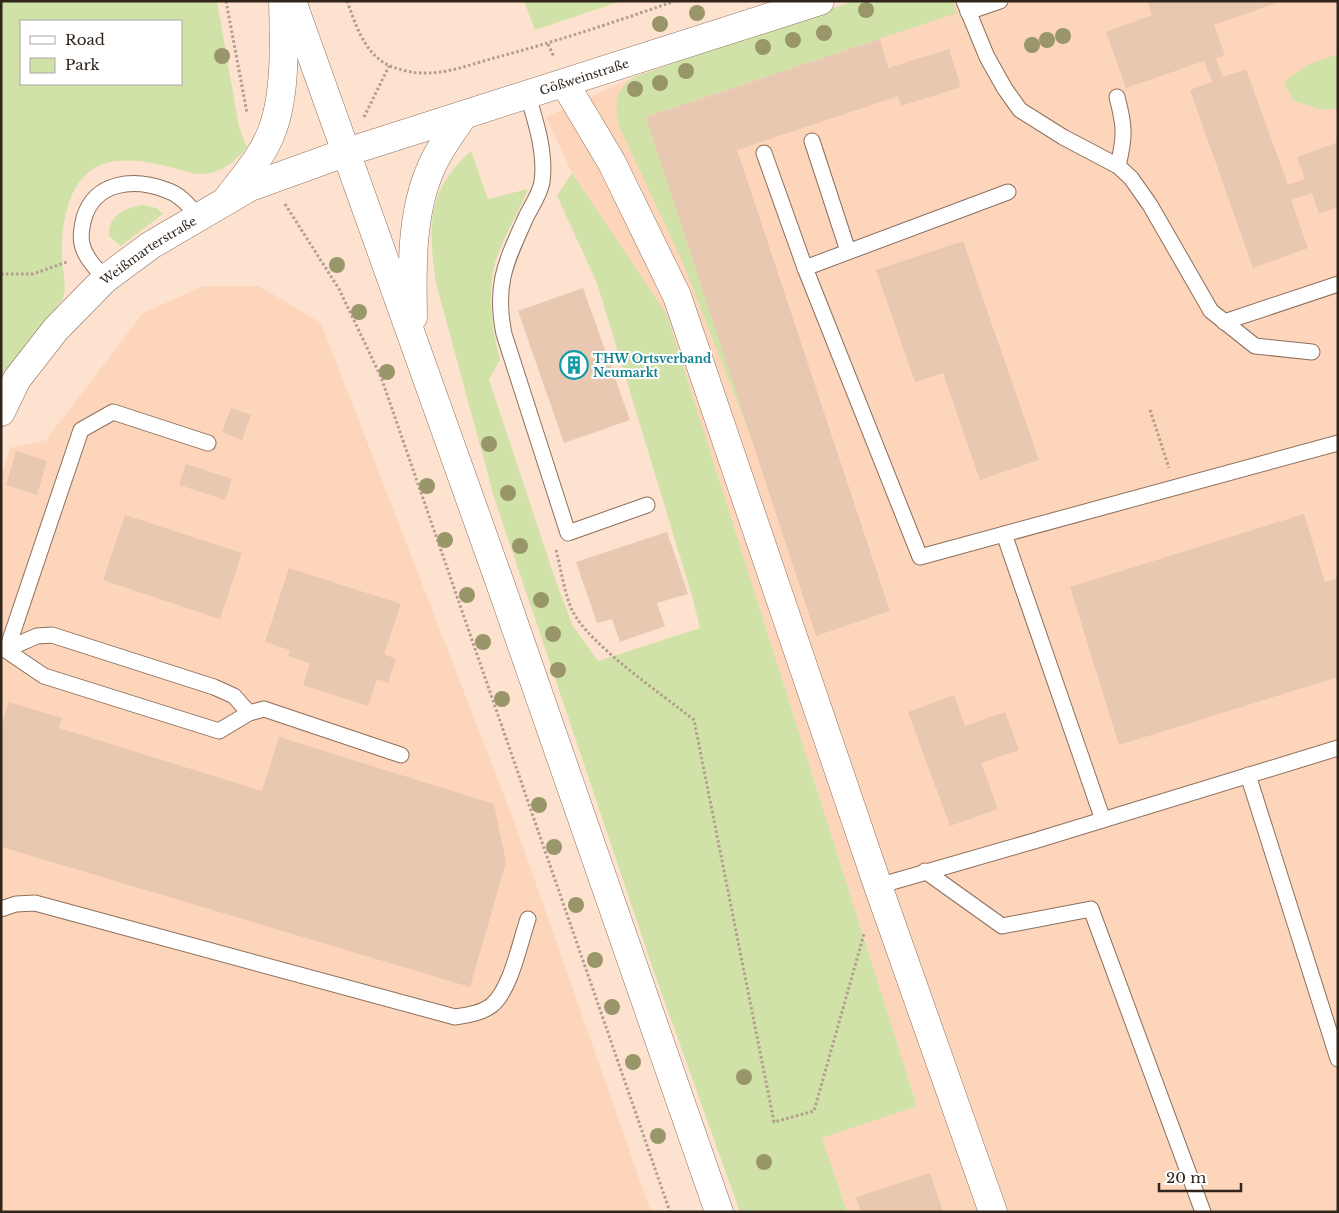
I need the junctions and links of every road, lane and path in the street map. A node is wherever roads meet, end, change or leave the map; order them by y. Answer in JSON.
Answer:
{"nodes":[{"id":1,"x":226,"y":1,"type":"edge"},
{"id":2,"x":283,"y":1,"type":"edge"},
{"id":3,"x":292,"y":1,"type":"edge"},
{"id":4,"x":347,"y":1,"type":"edge"},
{"id":5,"x":675,"y":1,"type":"edge"},
{"id":6,"x":820,"y":1,"type":"edge"},
{"id":7,"x":1000,"y":1,"type":"edge"},
{"id":8,"x":966,"y":7,"type":"edge"},
{"id":9,"x":389,"y":66,"type":"junction"},
{"id":10,"x":565,"y":84,"type":"junction"},
{"id":11,"x":528,"y":96,"type":"junction"},
{"id":12,"x":1117,"y":98,"type":"dead end"},
{"id":13,"x":464,"y":115,"type":"junction"},
{"id":14,"x":812,"y":141,"type":"dead end"},
{"id":15,"x":347,"y":152,"type":"junction"},
{"id":16,"x":764,"y":153,"type":"dead end"},
{"id":17,"x":266,"y":166,"type":"junction"},
{"id":18,"x":1118,"y":166,"type":"junction"},
{"id":19,"x":1008,"y":192,"type":"dead end"},
{"id":20,"x":198,"y":216,"type":"junction"},
{"id":21,"x":848,"y":251,"type":"junction"},
{"id":22,"x":86,"y":256,"type":"junction"},
{"id":23,"x":805,"y":268,"type":"junction"},
{"id":24,"x":1,"y":274,"type":"edge"},
{"id":25,"x":105,"y":279,"type":"junction"},
{"id":26,"x":1338,"y":284,"type":"edge"},
{"id":27,"x":1224,"y":322,"type":"junction"},
{"id":28,"x":413,"y":339,"type":"junction"},
{"id":29,"x":1312,"y":352,"type":"dead end"},
{"id":30,"x":1150,"y":410,"type":"dead end"},
{"id":31,"x":1,"y":412,"type":"edge"},
{"id":32,"x":208,"y":443,"type":"dead end"},
{"id":33,"x":1338,"y":443,"type":"edge"},
{"id":34,"x":1175,"y":487,"type":"junction"},
{"id":35,"x":647,"y":505,"type":"dead end"},
{"id":36,"x":568,"y":532,"type":"junction"},
{"id":37,"x":1004,"y":534,"type":"junction"},
{"id":38,"x":4,"y":648,"type":"edge"},
{"id":39,"x":249,"y":713,"type":"junction"},
{"id":40,"x":1338,"y":748,"type":"edge"},
{"id":41,"x":401,"y":755,"type":"dead end"},
{"id":42,"x":1248,"y":775,"type":"junction"},
{"id":43,"x":1103,"y":820,"type":"junction"},
{"id":44,"x":925,"y":871,"type":"junction"},
{"id":45,"x":878,"y":886,"type":"junction"},
{"id":46,"x":1,"y":909,"type":"edge"},
{"id":47,"x":528,"y":918,"type":"dead end"},
{"id":48,"x":865,"y":933,"type":"dead end"},
{"id":49,"x":1332,"y":1023,"type":"edge"},
{"id":50,"x":1338,"y":1059,"type":"edge"},
{"id":51,"x":670,"y":1212,"type":"edge"},
{"id":52,"x":719,"y":1212,"type":"edge"},
{"id":53,"x":993,"y":1212,"type":"edge"},
{"id":54,"x":1203,"y":1212,"type":"edge"}],
"edges":[{"from":1,"to":17,"type":"path"},
{"from":2,"to":17,"type":"street"},
{"from":3,"to":15,"type":"street"},
{"from":4,"to":9,"type":"path"},
{"from":5,"to":9,"type":"path"},
{"from":6,"to":10,"type":"street","name":"Gößweinstraße"},
{"from":7,"to":8,"type":"lane"},
{"from":8,"to":18,"type":"lane"},
{"from":9,"to":15,"type":"path"},
{"from":10,"to":11,"type":"street","name":"Gößweinstraße"},
{"from":10,"to":45,"type":"street"},
{"from":11,"to":13,"type":"street","name":"Gößweinstraße"},
{"from":11,"to":36,"type":"lane"},
{"from":12,"to":18,"type":"lane"},
{"from":13,"to":15,"type":"street","name":"Gößweinstraße"},
{"from":13,"to":28,"type":"street"},
{"from":14,"to":21,"type":"lane"},
{"from":15,"to":17,"type":"street"},
{"from":15,"to":28,"type":"street"},
{"from":16,"to":23,"type":"lane"},
{"from":17,"to":20,"type":"street","name":"Weißmarterstraße"},
{"from":17,"to":51,"type":"path"},
{"from":18,"to":27,"type":"lane"},
{"from":19,"to":21,"type":"lane"},
{"from":20,"to":22,"type":"lane"},
{"from":20,"to":25,"type":"street","name":"Weißmarterstraße"},
{"from":21,"to":23,"type":"lane"},
{"from":22,"to":24,"type":"path"},
{"from":22,"to":25,"type":"lane"},
{"from":23,"to":37,"type":"lane"},
{"from":25,"to":31,"type":"street","name":"Weißmarterstraße"},
{"from":26,"to":27,"type":"lane"},
{"from":27,"to":29,"type":"lane"},
{"from":28,"to":52,"type":"street"},
{"from":30,"to":34,"type":"path"},
{"from":32,"to":38,"type":"lane"},
{"from":33,"to":34,"type":"lane"},
{"from":34,"to":37,"type":"lane"},
{"from":35,"to":36,"type":"lane"},
{"from":36,"to":48,"type":"path"},
{"from":37,"to":43,"type":"lane"},
{"from":38,"to":39,"type":"lane"},
{"from":38,"to":39,"type":"lane"},
{"from":39,"to":41,"type":"lane"},
{"from":40,"to":42,"type":"lane"},
{"from":42,"to":43,"type":"lane"},
{"from":42,"to":49,"type":"lane"},
{"from":43,"to":44,"type":"lane"},
{"from":44,"to":45,"type":"lane"},
{"from":44,"to":54,"type":"lane"},
{"from":45,"to":53,"type":"street"},
{"from":46,"to":47,"type":"lane"},
{"from":49,"to":50,"type":"lane"}]}
